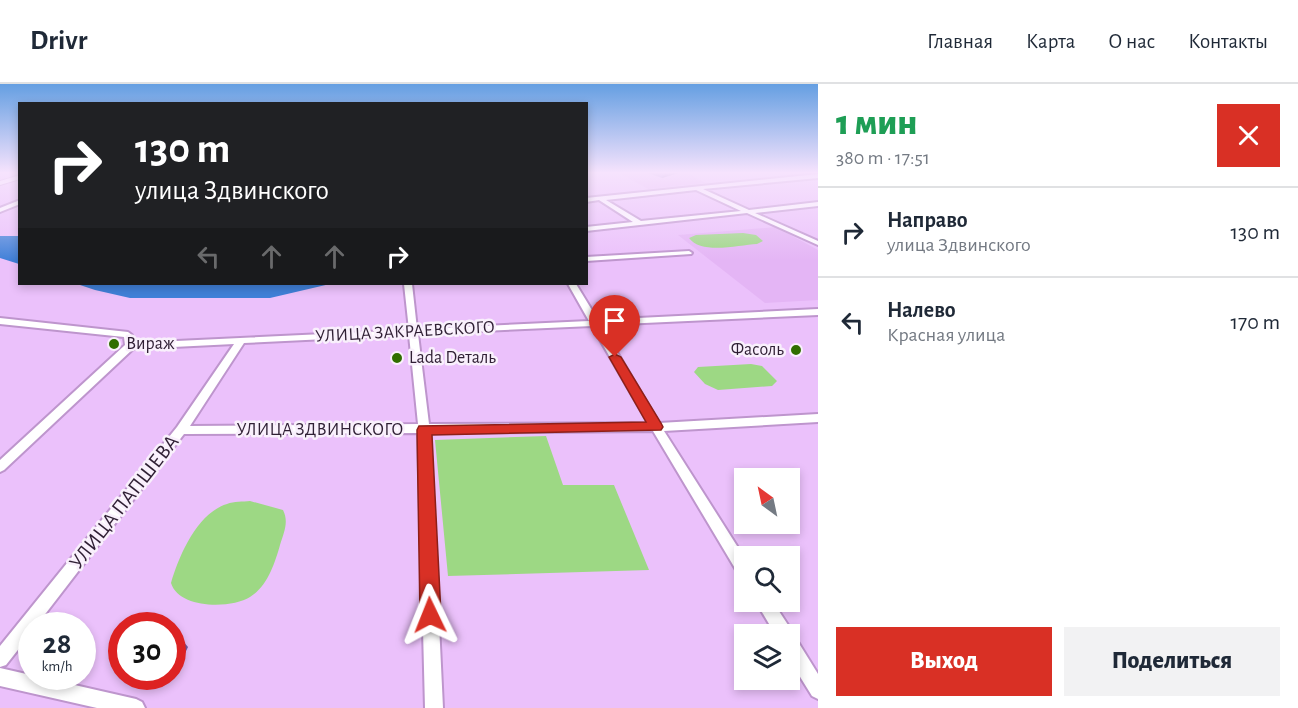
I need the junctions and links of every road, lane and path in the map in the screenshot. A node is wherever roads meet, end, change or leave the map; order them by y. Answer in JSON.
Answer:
{"nodes":[{"id":1,"x":606,"y":202,"type":"edge"},
{"id":2,"x":728,"y":202,"type":"edge"},
{"id":3,"x":18,"y":203,"type":"edge"},
{"id":4,"x":818,"y":204,"type":"edge"},
{"id":5,"x":749,"y":212,"type":"junction"},
{"id":6,"x":0,"y":213,"type":"edge"},
{"id":7,"x":639,"y":223,"type":"junction"},
{"id":8,"x":588,"y":229,"type":"edge"},
{"id":9,"x":818,"y":243,"type":"edge"},
{"id":10,"x":689,"y":253,"type":"dead end"},
{"id":11,"x":588,"y":259,"type":"edge"},
{"id":12,"x":408,"y":285,"type":"edge"},
{"id":13,"x":573,"y":285,"type":"edge"},
{"id":14,"x":818,"y":312,"type":"edge"},
{"id":15,"x":0,"y":321,"type":"edge"},
{"id":16,"x":595,"y":323,"type":"junction"},
{"id":17,"x":413,"y":332,"type":"junction"},
{"id":18,"x":241,"y":340,"type":"junction"},
{"id":19,"x":130,"y":346,"type":"junction"},
{"id":20,"x":818,"y":418,"type":"edge"},
{"id":21,"x":656,"y":427,"type":"junction"},
{"id":22,"x":181,"y":430,"type":"junction"},
{"id":23,"x":424,"y":430,"type":"junction"},
{"id":24,"x":0,"y":467,"type":"edge"},
{"id":25,"x":734,"y":554,"type":"edge"},
{"id":26,"x":0,"y":659,"type":"edge"},
{"id":27,"x":800,"y":661,"type":"edge"},
{"id":28,"x":0,"y":677,"type":"edge"},
{"id":29,"x":818,"y":690,"type":"edge"},
{"id":30,"x":136,"y":708,"type":"edge"},
{"id":31,"x":434,"y":708,"type":"edge"}],
"edges":[{"from":1,"to":7,"type":"street"},
{"from":2,"to":5,"type":"street"},
{"from":3,"to":6,"type":"street"},
{"from":4,"to":5,"type":"street"},
{"from":5,"to":7,"type":"street"},
{"from":5,"to":9,"type":"street"},
{"from":7,"to":8,"type":"street"},
{"from":10,"to":11,"type":"street"},
{"from":12,"to":17,"type":"street"},
{"from":13,"to":16,"type":"street"},
{"from":14,"to":16,"type":"street","name":"УЛИЦА ЗАКРАЕВСКОГО"},
{"from":15,"to":19,"type":"street"},
{"from":16,"to":17,"type":"street","name":"УЛИЦА ЗАКРАЕВСКОГО"},
{"from":16,"to":21,"type":"street"},
{"from":17,"to":18,"type":"street","name":"УЛИЦА ЗАКРАЕВСКОГО"},
{"from":17,"to":23,"type":"street"},
{"from":18,"to":19,"type":"street","name":"УЛИЦА ЗАКРАЕВСКОГО"},
{"from":18,"to":22,"type":"street","name":"УЛИЦА ПАПШЕВА"},
{"from":19,"to":24,"type":"street"},
{"from":20,"to":21,"type":"street","name":"УЛИЦА ЗДВИНСКОГО"},
{"from":21,"to":23,"type":"street","name":"УЛИЦА ЗДВИНСКОГО"},
{"from":21,"to":25,"type":"street"},
{"from":22,"to":23,"type":"street","name":"УЛИЦА ЗДВИНСКОГО"},
{"from":22,"to":26,"type":"street","name":"УЛИЦА ПАПШЕВА"},
{"from":23,"to":31,"type":"street"},
{"from":27,"to":29,"type":"street"},
{"from":28,"to":30,"type":"street"}]}
